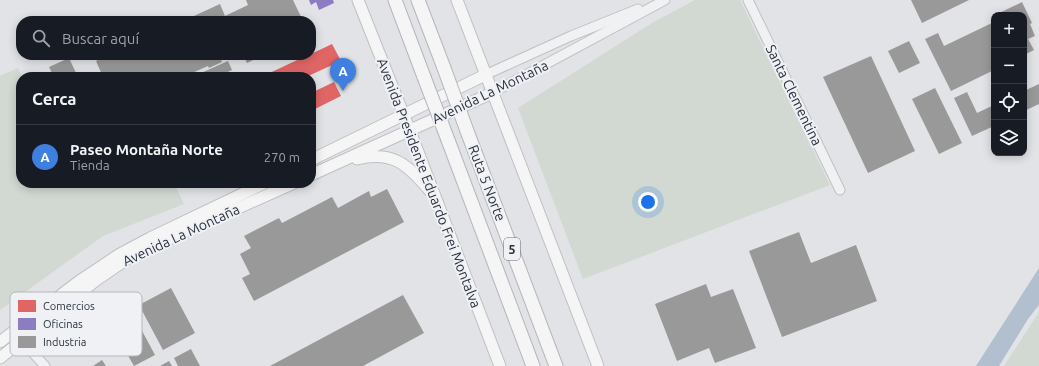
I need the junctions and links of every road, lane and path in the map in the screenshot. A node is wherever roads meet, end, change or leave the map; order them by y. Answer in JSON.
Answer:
{"nodes":[{"id":1,"x":358,"y":0,"type":"edge"},
{"id":2,"x":395,"y":0,"type":"edge"},
{"id":3,"x":418,"y":0,"type":"edge"},
{"id":4,"x":457,"y":0,"type":"edge"},
{"id":5,"x":662,"y":0,"type":"edge"},
{"id":6,"x":665,"y":0,"type":"edge"},
{"id":7,"x":748,"y":0,"type":"edge"},
{"id":8,"x":485,"y":75,"type":"junction"},
{"id":9,"x":492,"y":93,"type":"junction"},
{"id":10,"x":404,"y":115,"type":"junction"},
{"id":11,"x":410,"y":131,"type":"junction"},
{"id":12,"x":316,"y":158,"type":"edge"},
{"id":13,"x":335,"y":164,"type":"junction"},
{"id":14,"x":316,"y":173,"type":"edge"},
{"id":15,"x":255,"y":188,"type":"edge"},
{"id":16,"x":283,"y":188,"type":"edge"},
{"id":17,"x":840,"y":190,"type":"dead end"},
{"id":18,"x":436,"y":199,"type":"junction"},
{"id":19,"x":65,"y":292,"type":"edge"},
{"id":20,"x":81,"y":292,"type":"edge"},
{"id":21,"x":10,"y":334,"type":"edge"},
{"id":22,"x":0,"y":342,"type":"edge"},
{"id":23,"x":10,"y":349,"type":"edge"},
{"id":24,"x":35,"y":356,"type":"edge"},
{"id":25,"x":0,"y":358,"type":"edge"},
{"id":26,"x":44,"y":366,"type":"edge"},
{"id":27,"x":500,"y":366,"type":"edge"},
{"id":28,"x":533,"y":366,"type":"edge"},
{"id":29,"x":556,"y":366,"type":"edge"},
{"id":30,"x":598,"y":366,"type":"edge"}],
"edges":[{"from":1,"to":10,"type":"main road","name":"Avenida Presidente Eduardo Frei Montalva"},
{"from":2,"to":28,"type":"highway","name":"Ruta 5 Norte","number":"5","bridge":true},
{"from":3,"to":29,"type":"highway","name":"Ruta 5 Norte","number":"5","bridge":true},
{"from":4,"to":8,"type":"main road"},
{"from":5,"to":8,"type":"street","name":"Avenida La Montaña"},
{"from":6,"to":9,"type":"street","name":"Avenida La Montaña"},
{"from":7,"to":17,"type":"street","name":"Santa Clementina"},
{"from":8,"to":9,"type":"main road"},
{"from":8,"to":10,"type":"main road","name":"Avenida La Montaña"},
{"from":9,"to":11,"type":"main road","name":"Avenida La Montaña"},
{"from":9,"to":30,"type":"main road"},
{"from":10,"to":11,"type":"main road","name":"Avenida Presidente Eduardo Frei Montalva"},
{"from":10,"to":12,"type":"main road","name":"Avenida La Montaña"},
{"from":11,"to":13,"type":"main road","name":"Avenida La Montaña"},
{"from":11,"to":18,"type":"main road","name":"Avenida Presidente Eduardo Frei Montalva"},
{"from":13,"to":14,"type":"main road","name":"Avenida La Montaña"},
{"from":13,"to":18,"type":"main road"},
{"from":15,"to":19,"type":"main road","name":"Avenida La Montaña"},
{"from":16,"to":20,"type":"main road","name":"Avenida La Montaña"},
{"from":18,"to":27,"type":"main road","name":"Avenida Presidente Eduardo Frei Montalva"},
{"from":21,"to":22,"type":"main road","name":"Avenida La Montaña"},
{"from":23,"to":25,"type":"main road","name":"Avenida La Montaña"},
{"from":24,"to":26,"type":"street"}]}
